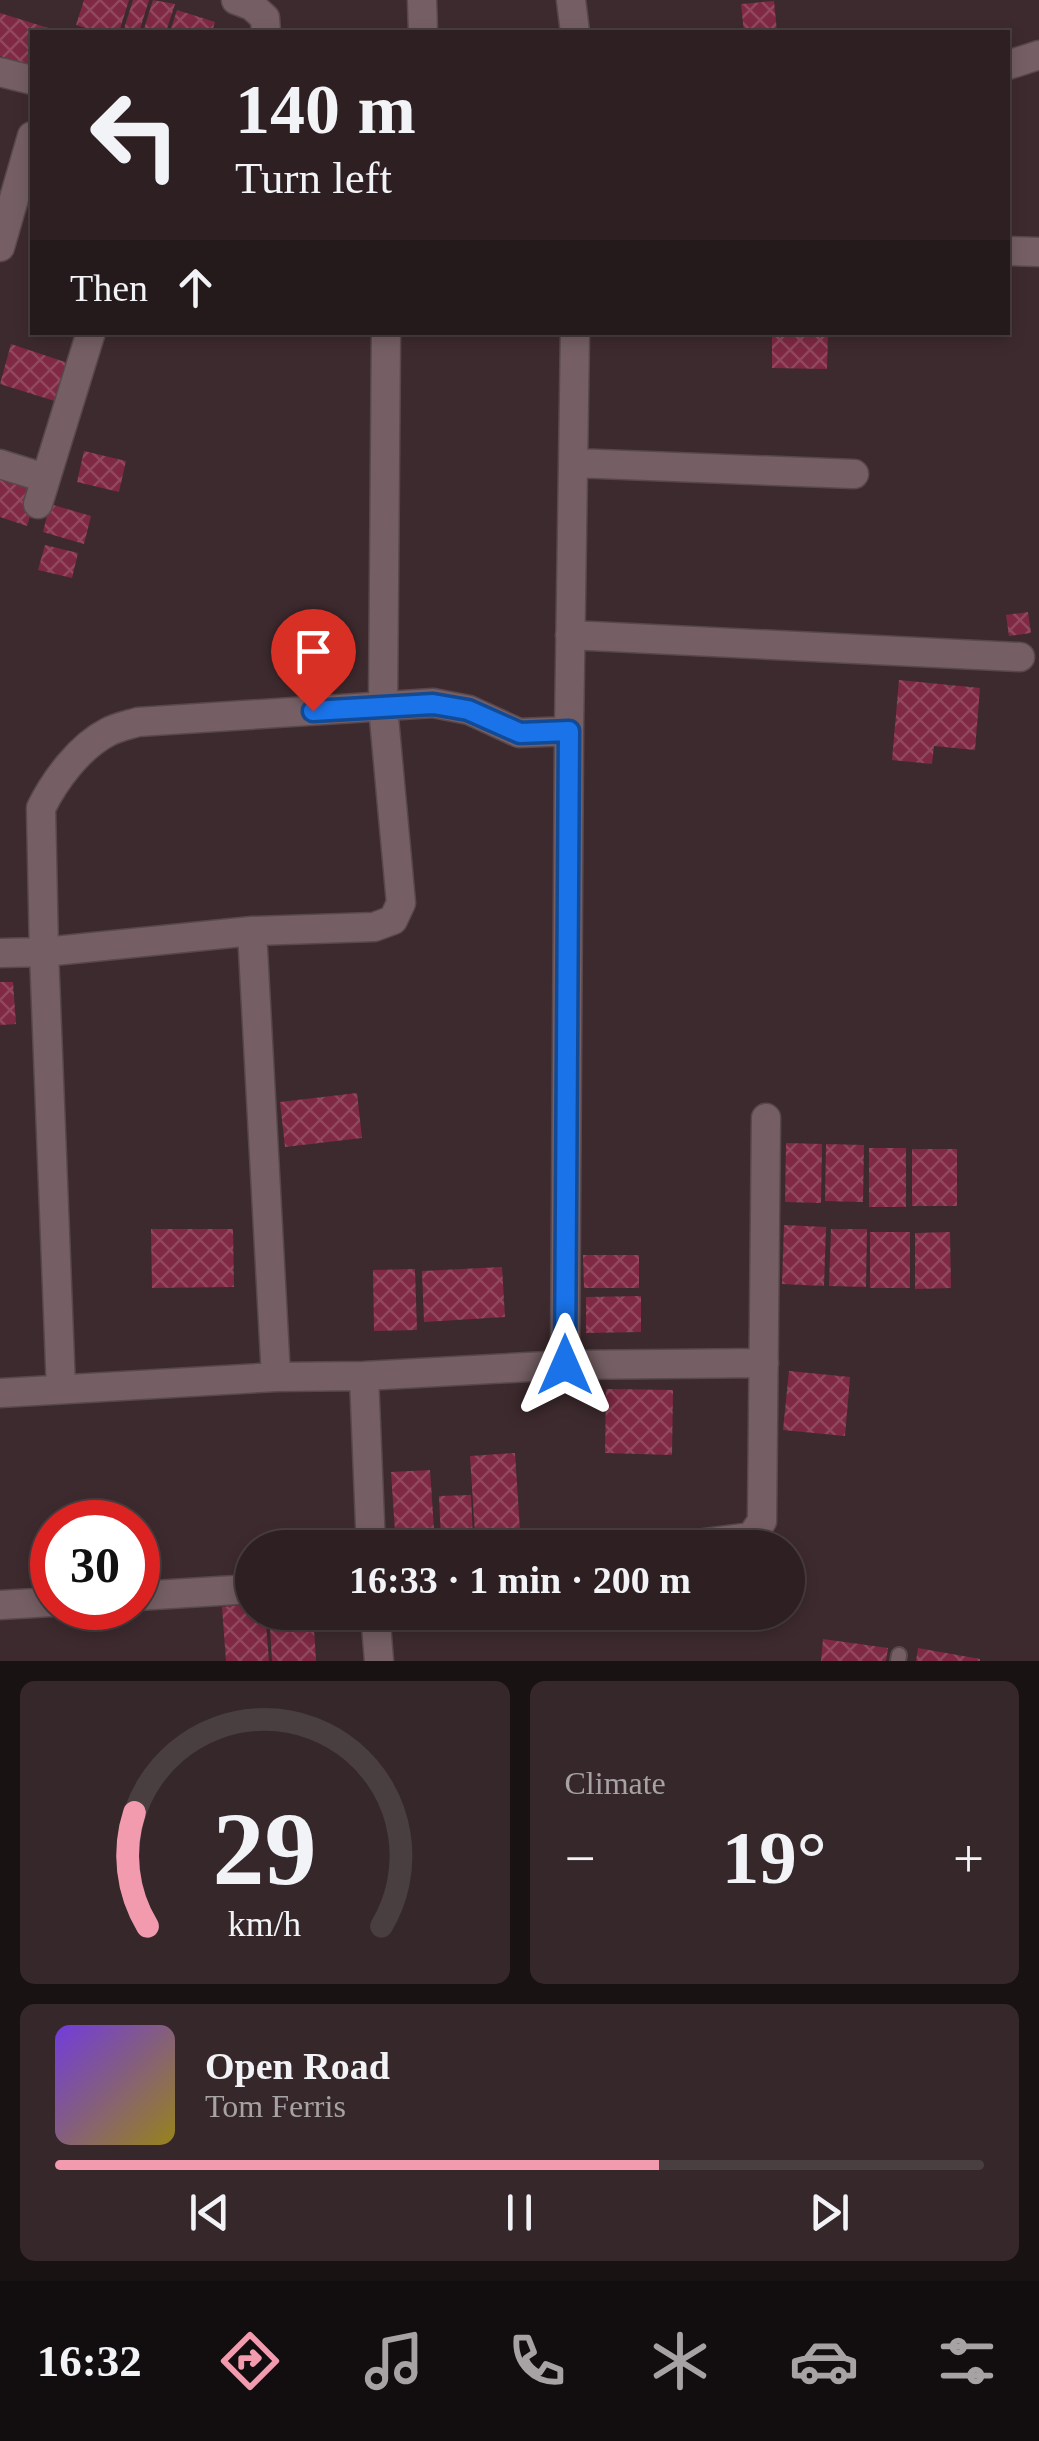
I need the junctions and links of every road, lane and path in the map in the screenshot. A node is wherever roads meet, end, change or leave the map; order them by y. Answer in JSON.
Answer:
{"nodes":[{"id":1,"x":236,"y":0,"type":"edge"},
{"id":2,"x":422,"y":0,"type":"edge"},
{"id":3,"x":571,"y":0,"type":"edge"},
{"id":4,"x":266,"y":30,"type":"edge"},
{"id":5,"x":422,"y":30,"type":"edge"},
{"id":6,"x":575,"y":30,"type":"edge"},
{"id":7,"x":1039,"y":55,"type":"edge"},
{"id":8,"x":1010,"y":64,"type":"edge"},
{"id":9,"x":0,"y":72,"type":"edge"},
{"id":10,"x":30,"y":80,"type":"edge"},
{"id":11,"x":30,"y":143,"type":"edge"},
{"id":12,"x":0,"y":247,"type":"edge"},
{"id":13,"x":1010,"y":251,"type":"edge"},
{"id":14,"x":1039,"y":252,"type":"edge"},
{"id":15,"x":90,"y":335,"type":"edge"},
{"id":16,"x":386,"y":335,"type":"edge"},
{"id":17,"x":575,"y":335,"type":"edge"},
{"id":18,"x":574,"y":463,"type":"junction"},
{"id":19,"x":0,"y":464,"type":"edge"},
{"id":20,"x":854,"y":474,"type":"dead end"},
{"id":21,"x":570,"y":635,"type":"junction"},
{"id":22,"x":1020,"y":657,"type":"dead end"},
{"id":23,"x":383,"y":707,"type":"junction"},
{"id":24,"x":569,"y":731,"type":"junction"},
{"id":25,"x":252,"y":931,"type":"junction"},
{"id":26,"x":44,"y":952,"type":"junction"},
{"id":27,"x":0,"y":953,"type":"edge"},
{"id":28,"x":766,"y":1118,"type":"dead end"},
{"id":29,"x":764,"y":1363,"type":"junction"},
{"id":30,"x":565,"y":1365,"type":"junction"},
{"id":31,"x":364,"y":1376,"type":"junction"},
{"id":32,"x":276,"y":1378,"type":"junction"},
{"id":33,"x":61,"y":1388,"type":"junction"},
{"id":34,"x":0,"y":1392,"type":"edge"},
{"id":35,"x":369,"y":1530,"type":"edge"},
{"id":36,"x":755,"y":1530,"type":"edge"},
{"id":37,"x":235,"y":1590,"type":"edge"},
{"id":38,"x":160,"y":1595,"type":"edge"},
{"id":39,"x":30,"y":1604,"type":"edge"},
{"id":40,"x":0,"y":1606,"type":"edge"},
{"id":41,"x":377,"y":1630,"type":"edge"},
{"id":42,"x":380,"y":1661,"type":"edge"}],
"edges":[{"from":1,"to":4,"type":"street"},
{"from":2,"to":5,"type":"street"},
{"from":3,"to":6,"type":"street"},
{"from":7,"to":8,"type":"street"},
{"from":9,"to":10,"type":"street"},
{"from":11,"to":12,"type":"street"},
{"from":13,"to":14,"type":"street"},
{"from":15,"to":19,"type":"street"},
{"from":16,"to":23,"type":"street"},
{"from":17,"to":18,"type":"street"},
{"from":18,"to":20,"type":"street"},
{"from":18,"to":21,"type":"street"},
{"from":21,"to":22,"type":"street"},
{"from":21,"to":24,"type":"street"},
{"from":23,"to":24,"type":"street"},
{"from":23,"to":25,"type":"street"},
{"from":23,"to":26,"type":"street"},
{"from":24,"to":30,"type":"street"},
{"from":25,"to":26,"type":"street"},
{"from":25,"to":32,"type":"street"},
{"from":26,"to":27,"type":"street"},
{"from":26,"to":33,"type":"street"},
{"from":28,"to":29,"type":"street"},
{"from":29,"to":30,"type":"street"},
{"from":29,"to":36,"type":"street"},
{"from":30,"to":31,"type":"street"},
{"from":31,"to":32,"type":"street"},
{"from":31,"to":35,"type":"street"},
{"from":32,"to":33,"type":"street"},
{"from":33,"to":34,"type":"street"},
{"from":37,"to":38,"type":"street"},
{"from":39,"to":40,"type":"street"},
{"from":41,"to":42,"type":"street"}]}
